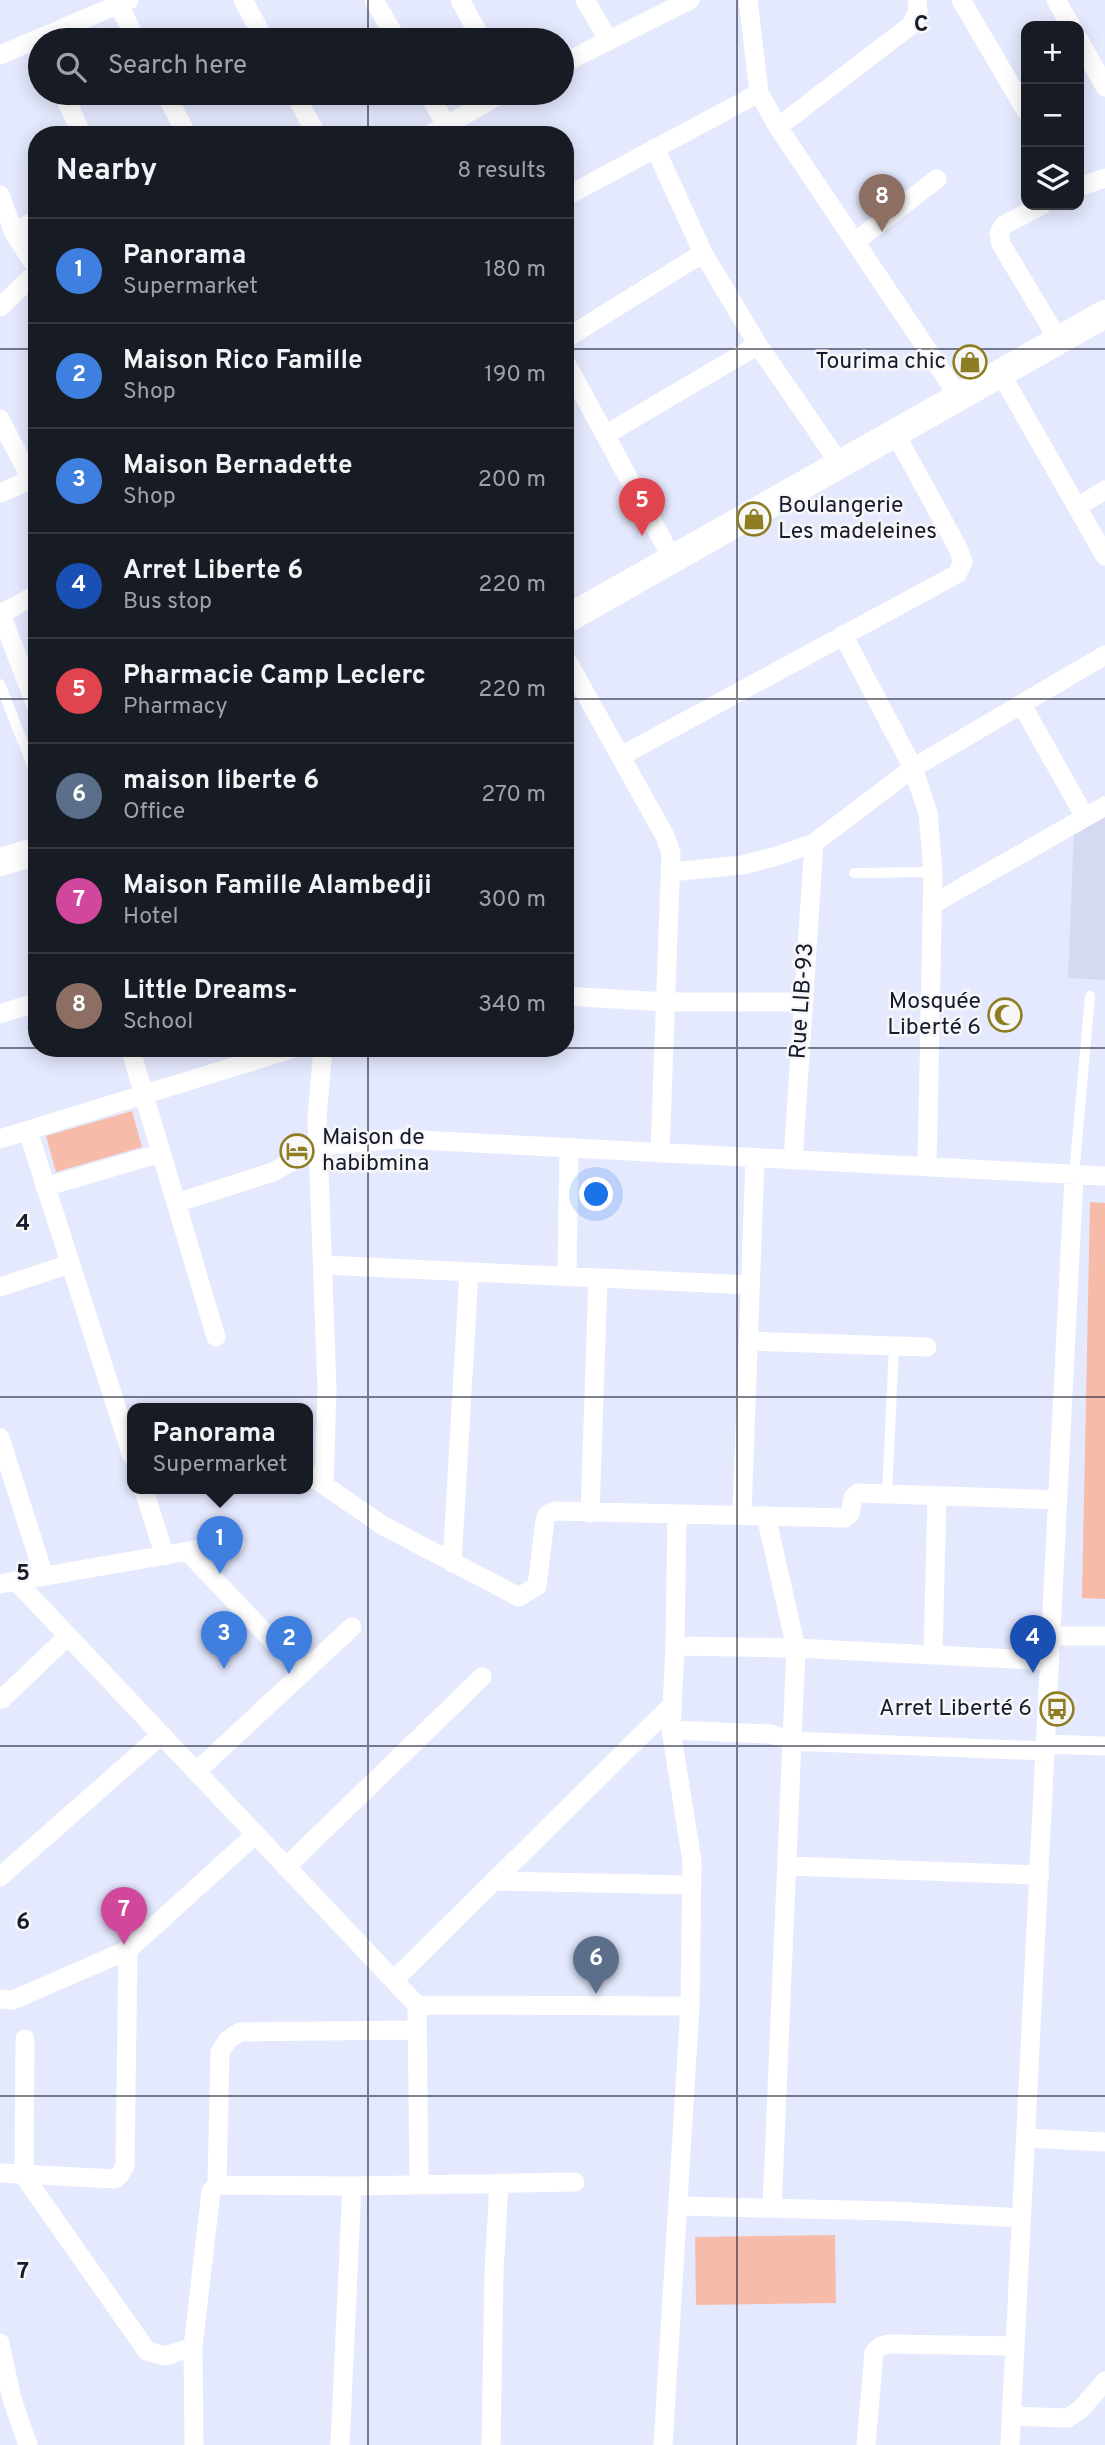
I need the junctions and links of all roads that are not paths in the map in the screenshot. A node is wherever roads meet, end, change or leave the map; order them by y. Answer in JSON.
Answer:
{"nodes":[{"id":1,"x":243,"y":0,"type":"edge"},
{"id":2,"x":374,"y":0,"type":"edge"},
{"id":3,"x":460,"y":0,"type":"edge"},
{"id":4,"x":585,"y":0,"type":"edge"},
{"id":5,"x":690,"y":0,"type":"edge"},
{"id":6,"x":748,"y":0,"type":"edge"},
{"id":7,"x":916,"y":0,"type":"edge"},
{"id":8,"x":1056,"y":0,"type":"edge"},
{"id":9,"x":124,"y":2,"type":"edge"},
{"id":10,"x":968,"y":2,"type":"edge"},
{"id":11,"x":1068,"y":21,"type":"edge"},
{"id":12,"x":67,"y":28,"type":"edge"},
{"id":13,"x":133,"y":28,"type":"edge"},
{"id":14,"x":258,"y":28,"type":"edge"},
{"id":15,"x":390,"y":28,"type":"edge"},
{"id":16,"x":475,"y":28,"type":"edge"},
{"id":17,"x":609,"y":41,"type":"junction"},
{"id":18,"x":28,"y":44,"type":"edge"},
{"id":19,"x":1084,"y":49,"type":"edge"},
{"id":20,"x":0,"y":55,"type":"edge"},
{"id":21,"x":574,"y":58,"type":"edge"},
{"id":22,"x":1105,"y":87,"type":"edge"},
{"id":23,"x":759,"y":93,"type":"junction"},
{"id":24,"x":1021,"y":102,"type":"edge"},
{"id":25,"x":68,"y":105,"type":"edge"},
{"id":26,"x":171,"y":105,"type":"edge"},
{"id":27,"x":301,"y":105,"type":"edge"},
{"id":28,"x":432,"y":105,"type":"edge"},
{"id":29,"x":483,"y":105,"type":"edge"},
{"id":30,"x":78,"y":126,"type":"edge"},
{"id":31,"x":181,"y":126,"type":"edge"},
{"id":32,"x":312,"y":126,"type":"edge"},
{"id":33,"x":438,"y":126,"type":"edge"},
{"id":34,"x":448,"y":126,"type":"edge"},
{"id":35,"x":778,"y":127,"type":"junction"},
{"id":36,"x":655,"y":148,"type":"junction"},
{"id":37,"x":1105,"y":178,"type":"edge"},
{"id":38,"x":937,"y":179,"type":"dead end"},
{"id":39,"x":1084,"y":185,"type":"edge"},
{"id":40,"x":574,"y":192,"type":"edge"},
{"id":41,"x":0,"y":195,"type":"edge"},
{"id":42,"x":1032,"y":210,"type":"edge"},
{"id":43,"x":28,"y":224,"type":"edge"},
{"id":44,"x":14,"y":233,"type":"junction"},
{"id":45,"x":855,"y":242,"type":"junction"},
{"id":46,"x":703,"y":253,"type":"junction"},
{"id":47,"x":28,"y":256,"type":"edge"},
{"id":48,"x":28,"y":280,"type":"edge"},
{"id":49,"x":0,"y":307,"type":"edge"},
{"id":50,"x":1105,"y":314,"type":"edge"},
{"id":51,"x":574,"y":333,"type":"edge"},
{"id":52,"x":1059,"y":341,"type":"junction"},
{"id":53,"x":758,"y":345,"type":"junction"},
{"id":54,"x":1002,"y":374,"type":"junction"},
{"id":55,"x":574,"y":378,"type":"edge"},
{"id":56,"x":959,"y":397,"type":"junction"},
{"id":57,"x":0,"y":419,"type":"edge"},
{"id":58,"x":895,"y":433,"type":"junction"},
{"id":59,"x":605,"y":435,"type":"junction"},
{"id":60,"x":840,"y":464,"type":"junction"},
{"id":61,"x":28,"y":468,"type":"edge"},
{"id":62,"x":28,"y":481,"type":"edge"},
{"id":63,"x":1105,"y":490,"type":"edge"},
{"id":64,"x":0,"y":494,"type":"edge"},
{"id":65,"x":1077,"y":506,"type":"junction"},
{"id":66,"x":1105,"y":555,"type":"edge"},
{"id":67,"x":673,"y":560,"type":"junction"},
{"id":68,"x":28,"y":599,"type":"edge"},
{"id":69,"x":0,"y":613,"type":"edge"},
{"id":70,"x":574,"y":616,"type":"edge"},
{"id":71,"x":844,"y":635,"type":"junction"},
{"id":72,"x":1105,"y":655,"type":"edge"},
{"id":73,"x":574,"y":673,"type":"edge"},
{"id":74,"x":0,"y":684,"type":"edge"},
{"id":75,"x":28,"y":685,"type":"edge"},
{"id":76,"x":1022,"y":705,"type":"junction"},
{"id":77,"x":28,"y":755,"type":"edge"},
{"id":78,"x":621,"y":756,"type":"junction"},
{"id":79,"x":913,"y":768,"type":"junction"},
{"id":80,"x":1105,"y":806,"type":"edge"},
{"id":81,"x":1085,"y":817,"type":"junction"},
{"id":82,"x":814,"y":843,"type":"junction"},
{"id":83,"x":28,"y":854,"type":"edge"},
{"id":84,"x":0,"y":862,"type":"edge"},
{"id":85,"x":671,"y":872,"type":"junction"},
{"id":86,"x":933,"y":872,"type":"junction"},
{"id":87,"x":854,"y":873,"type":"dead end"},
{"id":88,"x":933,"y":904,"type":"junction"},
{"id":89,"x":1090,"y":996,"type":"dead end"},
{"id":90,"x":574,"y":997,"type":"edge"},
{"id":91,"x":666,"y":1002,"type":"junction"},
{"id":92,"x":802,"y":1002,"type":"junction"},
{"id":93,"x":28,"y":1005,"type":"edge"},
{"id":94,"x":0,"y":1014,"type":"edge"},
{"id":95,"x":133,"y":1057,"type":"edge"},
{"id":96,"x":266,"y":1057,"type":"edge"},
{"id":97,"x":322,"y":1057,"type":"edge"},
{"id":98,"x":144,"y":1095,"type":"junction"},
{"id":99,"x":27,"y":1131,"type":"junction"},
{"id":100,"x":0,"y":1139,"type":"edge"},
{"id":101,"x":319,"y":1146,"type":"junction"},
{"id":102,"x":569,"y":1148,"type":"junction"},
{"id":103,"x":161,"y":1153,"type":"junction"},
{"id":104,"x":660,"y":1153,"type":"junction"},
{"id":105,"x":755,"y":1158,"type":"junction"},
{"id":106,"x":793,"y":1160,"type":"junction"},
{"id":107,"x":927,"y":1167,"type":"junction"},
{"id":108,"x":1074,"y":1175,"type":"junction"},
{"id":109,"x":1105,"y":1176,"type":"edge"},
{"id":110,"x":46,"y":1187,"type":"junction"},
{"id":111,"x":176,"y":1203,"type":"junction"},
{"id":112,"x":70,"y":1264,"type":"junction"},
{"id":113,"x":323,"y":1265,"type":"junction"},
{"id":114,"x":469,"y":1272,"type":"junction"},
{"id":115,"x":567,"y":1276,"type":"junction"},
{"id":116,"x":598,"y":1278,"type":"junction"},
{"id":117,"x":751,"y":1285,"type":"junction"},
{"id":118,"x":0,"y":1287,"type":"edge"},
{"id":119,"x":216,"y":1336,"type":"dead end"},
{"id":120,"x":749,"y":1341,"type":"junction"},
{"id":121,"x":894,"y":1346,"type":"junction"},
{"id":122,"x":927,"y":1348,"type":"dead end"},
{"id":123,"x":0,"y":1438,"type":"edge"},
{"id":124,"x":127,"y":1441,"type":"edge"},
{"id":125,"x":316,"y":1479,"type":"edge"},
{"id":126,"x":145,"y":1494,"type":"edge"},
{"id":127,"x":887,"y":1495,"type":"junction"},
{"id":128,"x":937,"y":1497,"type":"junction"},
{"id":129,"x":1058,"y":1500,"type":"junction"},
{"id":130,"x":590,"y":1513,"type":"junction"},
{"id":131,"x":677,"y":1514,"type":"junction"},
{"id":132,"x":742,"y":1514,"type":"junction"},
{"id":133,"x":766,"y":1516,"type":"junction"},
{"id":134,"x":235,"y":1543,"type":"dead end"},
{"id":135,"x":188,"y":1552,"type":"junction"},
{"id":136,"x":165,"y":1556,"type":"junction"},
{"id":137,"x":452,"y":1563,"type":"junction"},
{"id":138,"x":44,"y":1576,"type":"junction"},
{"id":139,"x":8,"y":1582,"type":"edge"},
{"id":140,"x":352,"y":1627,"type":"dead end"},
{"id":141,"x":68,"y":1636,"type":"junction"},
{"id":142,"x":1051,"y":1636,"type":"junction"},
{"id":143,"x":1105,"y":1636,"type":"edge"},
{"id":144,"x":675,"y":1646,"type":"junction"},
{"id":145,"x":796,"y":1648,"type":"junction"},
{"id":146,"x":933,"y":1654,"type":"junction"},
{"id":147,"x":1050,"y":1661,"type":"junction"},
{"id":148,"x":303,"y":1673,"type":"junction"},
{"id":149,"x":482,"y":1677,"type":"dead end"},
{"id":150,"x":2,"y":1699,"type":"dead end"},
{"id":151,"x":670,"y":1707,"type":"junction"},
{"id":152,"x":671,"y":1730,"type":"junction"},
{"id":153,"x":161,"y":1735,"type":"junction"},
{"id":154,"x":792,"y":1741,"type":"junction"},
{"id":155,"x":1105,"y":1746,"type":"edge"},
{"id":156,"x":1046,"y":1747,"type":"junction"},
{"id":157,"x":196,"y":1772,"type":"junction"},
{"id":158,"x":256,"y":1834,"type":"junction"},
{"id":159,"x":787,"y":1866,"type":"junction"},
{"id":160,"x":286,"y":1867,"type":"junction"},
{"id":161,"x":1040,"y":1875,"type":"junction"},
{"id":162,"x":0,"y":1877,"type":"edge"},
{"id":163,"x":492,"y":1881,"type":"junction"},
{"id":164,"x":692,"y":1885,"type":"junction"},
{"id":165,"x":128,"y":1950,"type":"junction"},
{"id":166,"x":394,"y":1980,"type":"junction"},
{"id":167,"x":0,"y":1998,"type":"edge"},
{"id":168,"x":417,"y":2005,"type":"junction"},
{"id":169,"x":690,"y":2006,"type":"junction"},
{"id":170,"x":417,"y":2030,"type":"junction"},
{"id":171,"x":25,"y":2039,"type":"dead end"},
{"id":172,"x":1027,"y":2137,"type":"junction"},
{"id":173,"x":1105,"y":2142,"type":"edge"},
{"id":174,"x":0,"y":2157,"type":"edge"},
{"id":175,"x":13,"y":2175,"type":"edge"},
{"id":176,"x":575,"y":2182,"type":"dead end"},
{"id":177,"x":499,"y":2183,"type":"junction"},
{"id":178,"x":419,"y":2184,"type":"junction"},
{"id":179,"x":217,"y":2185,"type":"junction"},
{"id":180,"x":352,"y":2186,"type":"junction"},
{"id":181,"x":678,"y":2206,"type":"junction"},
{"id":182,"x":772,"y":2208,"type":"junction"},
{"id":183,"x":1021,"y":2218,"type":"junction"},
{"id":184,"x":0,"y":2343,"type":"edge"},
{"id":185,"x":1015,"y":2346,"type":"junction"},
{"id":186,"x":193,"y":2347,"type":"junction"},
{"id":187,"x":1105,"y":2381,"type":"edge"},
{"id":188,"x":1011,"y":2416,"type":"junction"},
{"id":189,"x":28,"y":2445,"type":"edge"},
{"id":190,"x":194,"y":2445,"type":"edge"},
{"id":191,"x":340,"y":2445,"type":"edge"},
{"id":192,"x":491,"y":2445,"type":"edge"},
{"id":193,"x":663,"y":2445,"type":"edge"},
{"id":194,"x":866,"y":2445,"type":"edge"},
{"id":195,"x":1010,"y":2445,"type":"edge"}],
"edges":[{"from":1,"to":14,"type":"street"},
{"from":2,"to":15,"type":"street"},
{"from":3,"to":16,"type":"street"},
{"from":4,"to":17,"type":"street"},
{"from":5,"to":17,"type":"street"},
{"from":6,"to":23,"type":"street"},
{"from":7,"to":35,"type":"street"},
{"from":8,"to":11,"type":"street"},
{"from":9,"to":12,"type":"street"},
{"from":9,"to":13,"type":"street"},
{"from":10,"to":24,"type":"street"},
{"from":17,"to":21,"type":"street"},
{"from":18,"to":20,"type":"street"},
{"from":19,"to":22,"type":"street"},
{"from":23,"to":35,"type":"street"},
{"from":23,"to":36,"type":"street"},
{"from":25,"to":30,"type":"street"},
{"from":26,"to":31,"type":"street"},
{"from":27,"to":32,"type":"street"},
{"from":28,"to":33,"type":"street"},
{"from":29,"to":34,"type":"street"},
{"from":35,"to":45,"type":"street"},
{"from":36,"to":40,"type":"street"},
{"from":36,"to":46,"type":"street"},
{"from":37,"to":39,"type":"street"},
{"from":38,"to":45,"type":"street"},
{"from":41,"to":44,"type":"street"},
{"from":42,"to":52,"type":"street"},
{"from":43,"to":44,"type":"street"},
{"from":44,"to":47,"type":"street"},
{"from":45,"to":56,"type":"street"},
{"from":46,"to":51,"type":"street"},
{"from":46,"to":53,"type":"street"},
{"from":48,"to":49,"type":"street"},
{"from":50,"to":52,"type":"street"},
{"from":52,"to":54,"type":"street"},
{"from":53,"to":59,"type":"street"},
{"from":53,"to":60,"type":"street"},
{"from":54,"to":56,"type":"street"},
{"from":54,"to":65,"type":"street"},
{"from":55,"to":59,"type":"street"},
{"from":56,"to":58,"type":"street"},
{"from":57,"to":61,"type":"street"},
{"from":58,"to":60,"type":"street"},
{"from":58,"to":71,"type":"street"},
{"from":59,"to":67,"type":"street"},
{"from":60,"to":67,"type":"street"},
{"from":62,"to":64,"type":"street"},
{"from":63,"to":65,"type":"street"},
{"from":65,"to":66,"type":"street"},
{"from":67,"to":70,"type":"street"},
{"from":68,"to":69,"type":"street"},
{"from":69,"to":75,"type":"street"},
{"from":71,"to":78,"type":"street"},
{"from":71,"to":79,"type":"street"},
{"from":72,"to":76,"type":"street"},
{"from":73,"to":78,"type":"street"},
{"from":74,"to":77,"type":"lane"},
{"from":76,"to":79,"type":"street"},
{"from":76,"to":81,"type":"street"},
{"from":78,"to":85,"type":"street"},
{"from":79,"to":82,"type":"street"},
{"from":79,"to":86,"type":"street"},
{"from":80,"to":81,"type":"street"},
{"from":81,"to":88,"type":"street"},
{"from":82,"to":85,"type":"street"},
{"from":82,"to":92,"type":"street","name":"Rue LIB-93"},
{"from":83,"to":84,"type":"street"},
{"from":85,"to":91,"type":"street"},
{"from":86,"to":87,"type":"lane"},
{"from":86,"to":88,"type":"street"},
{"from":88,"to":107,"type":"street"},
{"from":89,"to":108,"type":"lane"},
{"from":90,"to":91,"type":"street"},
{"from":91,"to":92,"type":"street"},
{"from":91,"to":104,"type":"street"},
{"from":92,"to":106,"type":"street","name":"Rue LIB-93"},
{"from":93,"to":94,"type":"street"},
{"from":95,"to":98,"type":"street"},
{"from":96,"to":98,"type":"street"},
{"from":97,"to":101,"type":"street"},
{"from":98,"to":99,"type":"street"},
{"from":98,"to":103,"type":"street"},
{"from":99,"to":100,"type":"street"},
{"from":99,"to":110,"type":"street"},
{"from":101,"to":102,"type":"street"},
{"from":101,"to":111,"type":"street"},
{"from":101,"to":113,"type":"street"},
{"from":102,"to":104,"type":"street"},
{"from":102,"to":115,"type":"street"},
{"from":103,"to":110,"type":"street"},
{"from":103,"to":111,"type":"street"},
{"from":104,"to":105,"type":"street"},
{"from":105,"to":106,"type":"street"},
{"from":105,"to":117,"type":"street"},
{"from":106,"to":107,"type":"street"},
{"from":107,"to":108,"type":"street"},
{"from":108,"to":109,"type":"street"},
{"from":108,"to":129,"type":"street"},
{"from":110,"to":112,"type":"street"},
{"from":111,"to":119,"type":"street"},
{"from":112,"to":118,"type":"street"},
{"from":112,"to":124,"type":"street"},
{"from":113,"to":114,"type":"street"},
{"from":113,"to":125,"type":"street"},
{"from":114,"to":115,"type":"street"},
{"from":114,"to":137,"type":"street"},
{"from":115,"to":116,"type":"street"},
{"from":116,"to":117,"type":"street"},
{"from":116,"to":130,"type":"street"},
{"from":117,"to":120,"type":"street"},
{"from":120,"to":121,"type":"street"},
{"from":120,"to":132,"type":"street"},
{"from":121,"to":122,"type":"street"},
{"from":121,"to":127,"type":"lane"},
{"from":123,"to":138,"type":"street"},
{"from":125,"to":137,"type":"street"},
{"from":126,"to":136,"type":"street"},
{"from":127,"to":128,"type":"street"},
{"from":127,"to":133,"type":"street"},
{"from":128,"to":129,"type":"street"},
{"from":128,"to":146,"type":"street"},
{"from":129,"to":142,"type":"street"},
{"from":130,"to":131,"type":"street"},
{"from":130,"to":137,"type":"street"},
{"from":131,"to":132,"type":"street"},
{"from":131,"to":144,"type":"street"},
{"from":132,"to":133,"type":"street"},
{"from":133,"to":145,"type":"street"},
{"from":134,"to":135,"type":"street"},
{"from":135,"to":136,"type":"street"},
{"from":135,"to":148,"type":"street"},
{"from":136,"to":138,"type":"street"},
{"from":138,"to":139,"type":"street"},
{"from":139,"to":141,"type":"street"},
{"from":140,"to":148,"type":"street"},
{"from":141,"to":150,"type":"street"},
{"from":141,"to":153,"type":"street"},
{"from":142,"to":143,"type":"street"},
{"from":142,"to":147,"type":"street"},
{"from":144,"to":145,"type":"street"},
{"from":144,"to":151,"type":"street"},
{"from":145,"to":146,"type":"street"},
{"from":145,"to":154,"type":"street"},
{"from":146,"to":147,"type":"street"},
{"from":147,"to":156,"type":"street"},
{"from":148,"to":157,"type":"street"},
{"from":149,"to":160,"type":"street"},
{"from":151,"to":152,"type":"street"},
{"from":151,"to":163,"type":"street"},
{"from":152,"to":154,"type":"street"},
{"from":152,"to":164,"type":"street"},
{"from":153,"to":157,"type":"street"},
{"from":153,"to":162,"type":"street"},
{"from":154,"to":156,"type":"street"},
{"from":154,"to":159,"type":"street"},
{"from":155,"to":156,"type":"street"},
{"from":156,"to":161,"type":"street"},
{"from":157,"to":158,"type":"street"},
{"from":158,"to":160,"type":"street"},
{"from":158,"to":165,"type":"street"},
{"from":159,"to":161,"type":"street"},
{"from":159,"to":182,"type":"street"},
{"from":160,"to":166,"type":"street"},
{"from":161,"to":172,"type":"street"},
{"from":163,"to":164,"type":"street"},
{"from":163,"to":166,"type":"street"},
{"from":164,"to":169,"type":"street"},
{"from":165,"to":167,"type":"street"},
{"from":165,"to":175,"type":"street"},
{"from":166,"to":168,"type":"street"},
{"from":168,"to":169,"type":"street"},
{"from":168,"to":170,"type":"street"},
{"from":169,"to":181,"type":"street"},
{"from":170,"to":178,"type":"street"},
{"from":170,"to":179,"type":"street"},
{"from":171,"to":175,"type":"street"},
{"from":172,"to":173,"type":"street"},
{"from":172,"to":183,"type":"street"},
{"from":174,"to":175,"type":"street"},
{"from":175,"to":186,"type":"street"},
{"from":176,"to":177,"type":"street"},
{"from":177,"to":178,"type":"street"},
{"from":177,"to":192,"type":"street"},
{"from":178,"to":180,"type":"street"},
{"from":179,"to":180,"type":"street"},
{"from":179,"to":186,"type":"street"},
{"from":180,"to":191,"type":"street"},
{"from":181,"to":182,"type":"street"},
{"from":181,"to":193,"type":"street"},
{"from":182,"to":183,"type":"street"},
{"from":183,"to":185,"type":"street"},
{"from":184,"to":189,"type":"street"},
{"from":185,"to":188,"type":"street"},
{"from":185,"to":194,"type":"street"},
{"from":186,"to":190,"type":"street"},
{"from":187,"to":188,"type":"street"},
{"from":188,"to":195,"type":"street"}]}
